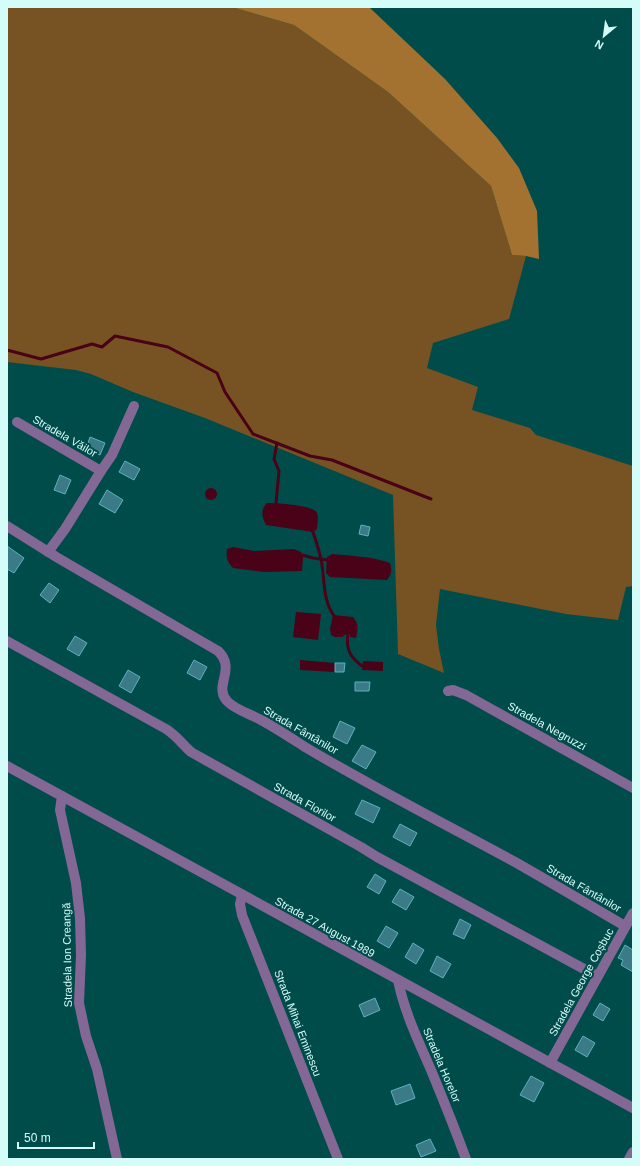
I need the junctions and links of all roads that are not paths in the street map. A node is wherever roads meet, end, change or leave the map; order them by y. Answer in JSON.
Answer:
{"nodes":[{"id":1,"x":134,"y":406,"type":"dead end"},
{"id":2,"x":17,"y":422,"type":"dead end"},
{"id":3,"x":101,"y":471,"type":"junction"},
{"id":4,"x":7,"y":526,"type":"edge"},
{"id":5,"x":48,"y":552,"type":"junction"},
{"id":6,"x":7,"y":641,"type":"edge"},
{"id":7,"x":448,"y":691,"type":"dead end"},
{"id":8,"x":7,"y":766,"type":"edge"},
{"id":9,"x":633,"y":788,"type":"edge"},
{"id":10,"x":62,"y":796,"type":"junction"},
{"id":11,"x":242,"y":895,"type":"junction"},
{"id":12,"x":633,"y":913,"type":"edge"},
{"id":13,"x":625,"y":926,"type":"junction"},
{"id":14,"x":597,"y":976,"type":"junction"},
{"id":15,"x":398,"y":980,"type":"junction"},
{"id":16,"x":550,"y":1063,"type":"junction"},
{"id":17,"x":633,"y":1108,"type":"edge"},
{"id":18,"x":633,"y":1152,"type":"edge"},
{"id":19,"x":118,"y":1159,"type":"edge"},
{"id":20,"x":338,"y":1159,"type":"edge"},
{"id":21,"x":466,"y":1159,"type":"edge"},
{"id":22,"x":629,"y":1159,"type":"edge"}],
"edges":[{"from":1,"to":3,"type":"street","name":"Stradela Văilor"},
{"from":2,"to":3,"type":"street","name":"Stradela Văilor"},
{"from":3,"to":5,"type":"street","name":"Stradela Văilor"},
{"from":4,"to":5,"type":"street","name":"Strada Fântânilor"},
{"from":5,"to":13,"type":"street","name":"Strada Fântânilor"},
{"from":6,"to":14,"type":"street","name":"Strada Florilor"},
{"from":7,"to":9,"type":"street","name":"Stradela Negruzzi"},
{"from":8,"to":10,"type":"street","name":"Strada 27 August 1989"},
{"from":10,"to":11,"type":"street","name":"Strada 27 August 1989"},
{"from":10,"to":19,"type":"street","name":"Stradela Ion Creangă"},
{"from":11,"to":15,"type":"street","name":"Strada 27 August 1989"},
{"from":11,"to":20,"type":"street","name":"Strada Mihai Eminescu"},
{"from":12,"to":13,"type":"street","name":"Stradela George Coșbuc"},
{"from":13,"to":14,"type":"street","name":"Stradela George Coșbuc"},
{"from":14,"to":16,"type":"street","name":"Stradela George Coșbuc"},
{"from":15,"to":16,"type":"street","name":"Strada 27 August 1989"},
{"from":15,"to":21,"type":"street","name":"Stradela Horelor"},
{"from":16,"to":17,"type":"street","name":"Strada 27 August 1989"},
{"from":18,"to":22,"type":"street"}]}
